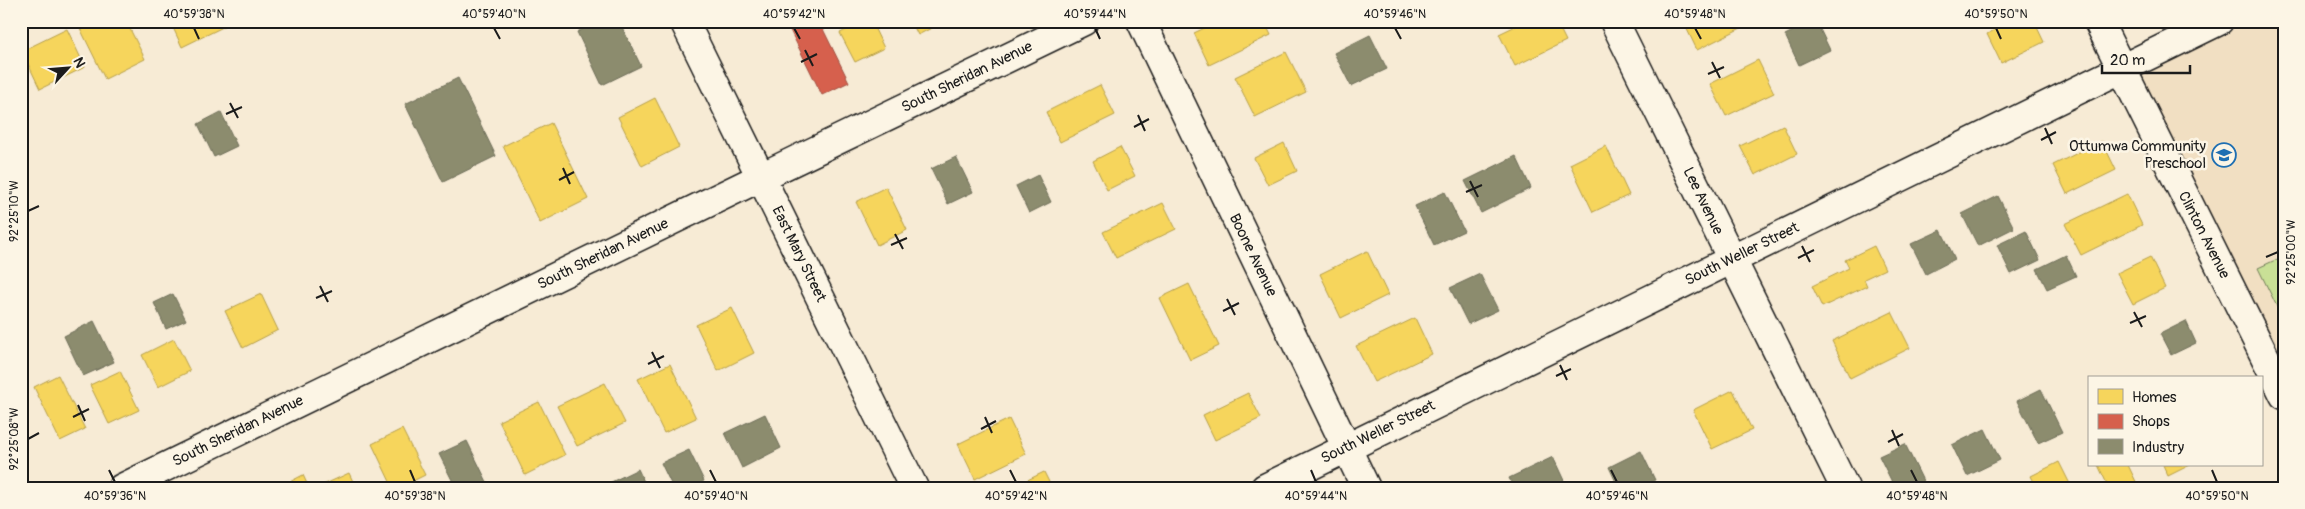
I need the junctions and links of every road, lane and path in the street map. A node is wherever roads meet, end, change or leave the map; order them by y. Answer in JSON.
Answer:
{"nodes":[{"id":1,"x":684,"y":21,"type":"edge"},
{"id":2,"x":1084,"y":21,"type":"edge"},
{"id":3,"x":1141,"y":21,"type":"edge"},
{"id":4,"x":1614,"y":21,"type":"edge"},
{"id":5,"x":2098,"y":21,"type":"edge"},
{"id":6,"x":2219,"y":21,"type":"edge"},
{"id":7,"x":2122,"y":69,"type":"junction"},
{"id":8,"x":761,"y":177,"type":"junction"},
{"id":9,"x":1732,"y":260,"type":"junction"},
{"id":10,"x":2284,"y":395,"type":"edge"},
{"id":11,"x":1347,"y":448,"type":"junction"},
{"id":12,"x":122,"y":488,"type":"edge"},
{"id":13,"x":914,"y":488,"type":"edge"},
{"id":14,"x":1265,"y":488,"type":"edge"},
{"id":15,"x":1366,"y":488,"type":"edge"},
{"id":16,"x":1844,"y":488,"type":"edge"}],
"edges":[{"from":1,"to":8,"type":"street","name":"East Mary Street"},
{"from":2,"to":8,"type":"street","name":"South Sheridan Avenue"},
{"from":3,"to":11,"type":"street","name":"Boone Avenue"},
{"from":4,"to":9,"type":"street","name":"Lee Avenue"},
{"from":5,"to":7,"type":"street","name":"Clinton Avenue"},
{"from":6,"to":7,"type":"street","name":"South Weller Street"},
{"from":7,"to":9,"type":"street","name":"South Weller Street"},
{"from":7,"to":10,"type":"street","name":"Clinton Avenue"},
{"from":8,"to":12,"type":"street","name":"South Sheridan Avenue"},
{"from":8,"to":13,"type":"street","name":"East Mary Street"},
{"from":9,"to":11,"type":"street","name":"South Weller Street"},
{"from":9,"to":16,"type":"street","name":"Lee Avenue"},
{"from":11,"to":14,"type":"street","name":"South Weller Street"},
{"from":11,"to":15,"type":"street","name":"Boone Avenue"}]}
